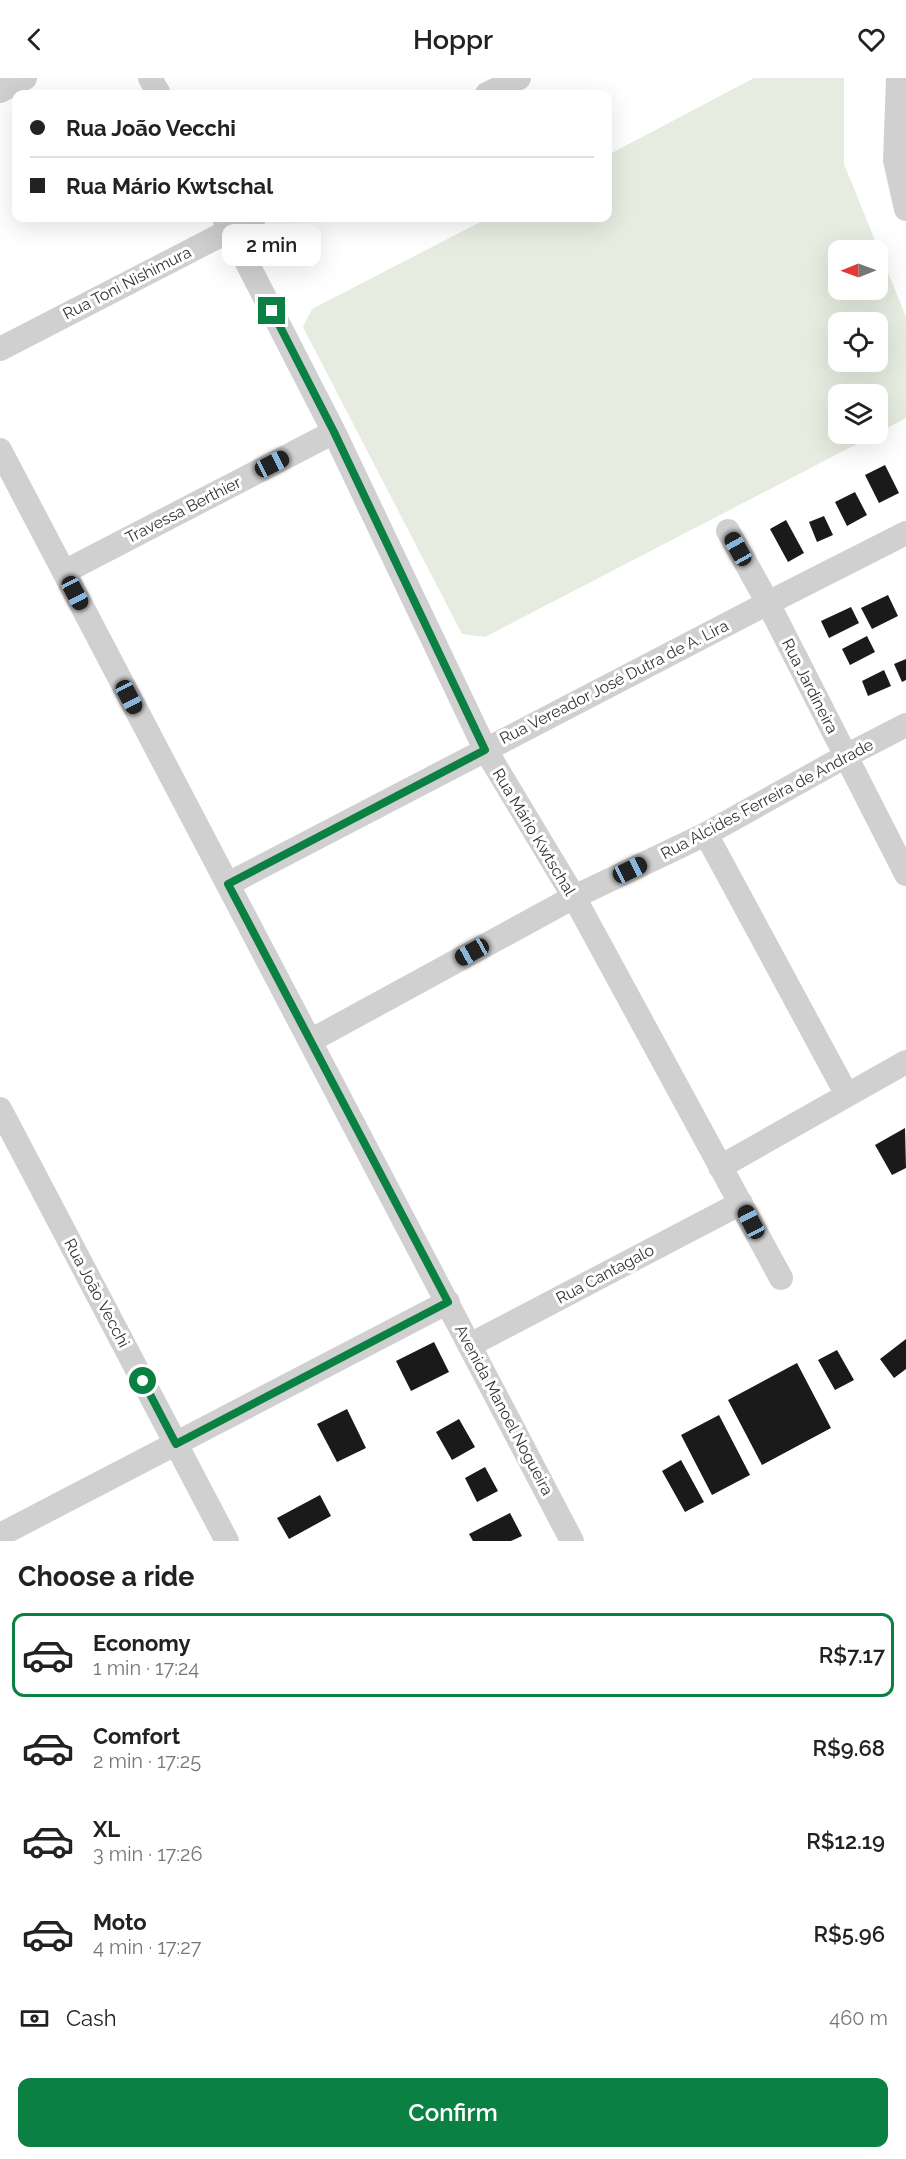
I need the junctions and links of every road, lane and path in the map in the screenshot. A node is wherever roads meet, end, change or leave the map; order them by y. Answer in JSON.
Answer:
{"nodes":[{"id":1,"x":25,"y":78,"type":"edge"},
{"id":2,"x":519,"y":78,"type":"edge"},
{"id":3,"x":898,"y":78,"type":"edge"},
{"id":4,"x":495,"y":90,"type":"edge"},
{"id":5,"x":0,"y":91,"type":"edge"},
{"id":6,"x":906,"y":209,"type":"edge"},
{"id":7,"x":227,"y":224,"type":"edge"},
{"id":8,"x":0,"y":349,"type":"edge"},
{"id":9,"x":334,"y":432,"type":"junction"},
{"id":10,"x":0,"y":450,"type":"edge"},
{"id":11,"x":728,"y":531,"type":"dead end"},
{"id":12,"x":906,"y":533,"type":"edge"},
{"id":13,"x":64,"y":572,"type":"junction"},
{"id":14,"x":768,"y":603,"type":"junction"},
{"id":15,"x":906,"y":725,"type":"edge"},
{"id":16,"x":485,"y":750,"type":"junction"},
{"id":17,"x":846,"y":756,"type":"junction"},
{"id":18,"x":706,"y":834,"type":"junction"},
{"id":19,"x":906,"y":874,"type":"edge"},
{"id":20,"x":228,"y":884,"type":"junction"},
{"id":21,"x":574,"y":897,"type":"junction"},
{"id":22,"x":310,"y":1041,"type":"junction"},
{"id":23,"x":906,"y":1062,"type":"edge"},
{"id":24,"x":847,"y":1095,"type":"junction"},
{"id":25,"x":0,"y":1109,"type":"edge"},
{"id":26,"x":720,"y":1167,"type":"junction"},
{"id":27,"x":741,"y":1203,"type":"junction"},
{"id":28,"x":781,"y":1278,"type":"dead end"},
{"id":29,"x":448,"y":1302,"type":"junction"},
{"id":30,"x":470,"y":1345,"type":"junction"},
{"id":31,"x":176,"y":1444,"type":"junction"},
{"id":32,"x":0,"y":1535,"type":"edge"},
{"id":33,"x":227,"y":1541,"type":"edge"},
{"id":34,"x":572,"y":1541,"type":"edge"}],
"edges":[{"from":1,"to":5,"type":"street"},
{"from":2,"to":4,"type":"street"},
{"from":3,"to":6,"type":"street"},
{"from":7,"to":8,"type":"street","name":"Rua Toni Nishimura"},
{"from":7,"to":9,"type":"street","name":"Rua Mário Kwtschal"},
{"from":9,"to":13,"type":"street","name":"Travessa Berthier"},
{"from":9,"to":16,"type":"street","name":"Rua Mário Kwtschal"},
{"from":10,"to":13,"type":"street","name":"Avenida Manoel Nogueira"},
{"from":11,"to":14,"type":"street","name":"Rua Jardineira"},
{"from":12,"to":14,"type":"street","name":"Rua Vereador José Dutra de A. Lira"},
{"from":13,"to":20,"type":"street","name":"Avenida Manoel Nogueira"},
{"from":14,"to":16,"type":"street","name":"Rua Vereador José Dutra de A. Lira"},
{"from":14,"to":17,"type":"street","name":"Rua Jardineira"},
{"from":15,"to":17,"type":"street","name":"Rua Alcides Ferreira de Andrade"},
{"from":16,"to":20,"type":"street","name":"Rua Vereador José Dutra de A. Lira"},
{"from":16,"to":21,"type":"street","name":"Rua Mário Kwtschal"},
{"from":17,"to":18,"type":"street","name":"Rua Alcides Ferreira de Andrade"},
{"from":17,"to":19,"type":"street","name":"Rua Jardineira"},
{"from":18,"to":21,"type":"street","name":"Rua Alcides Ferreira de Andrade"},
{"from":18,"to":24,"type":"street"},
{"from":20,"to":22,"type":"street","name":"Avenida Manoel Nogueira"},
{"from":21,"to":22,"type":"street","name":"Rua Alcides Ferreira de Andrade"},
{"from":21,"to":26,"type":"street","name":"Rua Mário Kwtschal"},
{"from":22,"to":29,"type":"street","name":"Avenida Manoel Nogueira"},
{"from":23,"to":24,"type":"street"},
{"from":24,"to":26,"type":"street"},
{"from":25,"to":31,"type":"street","name":"Rua João Vecchi"},
{"from":26,"to":27,"type":"street","name":"Rua Mário Kwtschal"},
{"from":27,"to":28,"type":"street","name":"Rua Mário Kwtschal"},
{"from":27,"to":30,"type":"street","name":"Rua Cantagalo"},
{"from":29,"to":30,"type":"street","name":"Avenida Manoel Nogueira"},
{"from":29,"to":31,"type":"street"},
{"from":30,"to":34,"type":"street","name":"Avenida Manoel Nogueira"},
{"from":31,"to":32,"type":"street"},
{"from":31,"to":33,"type":"street","name":"Rua João Vecchi"}]}
